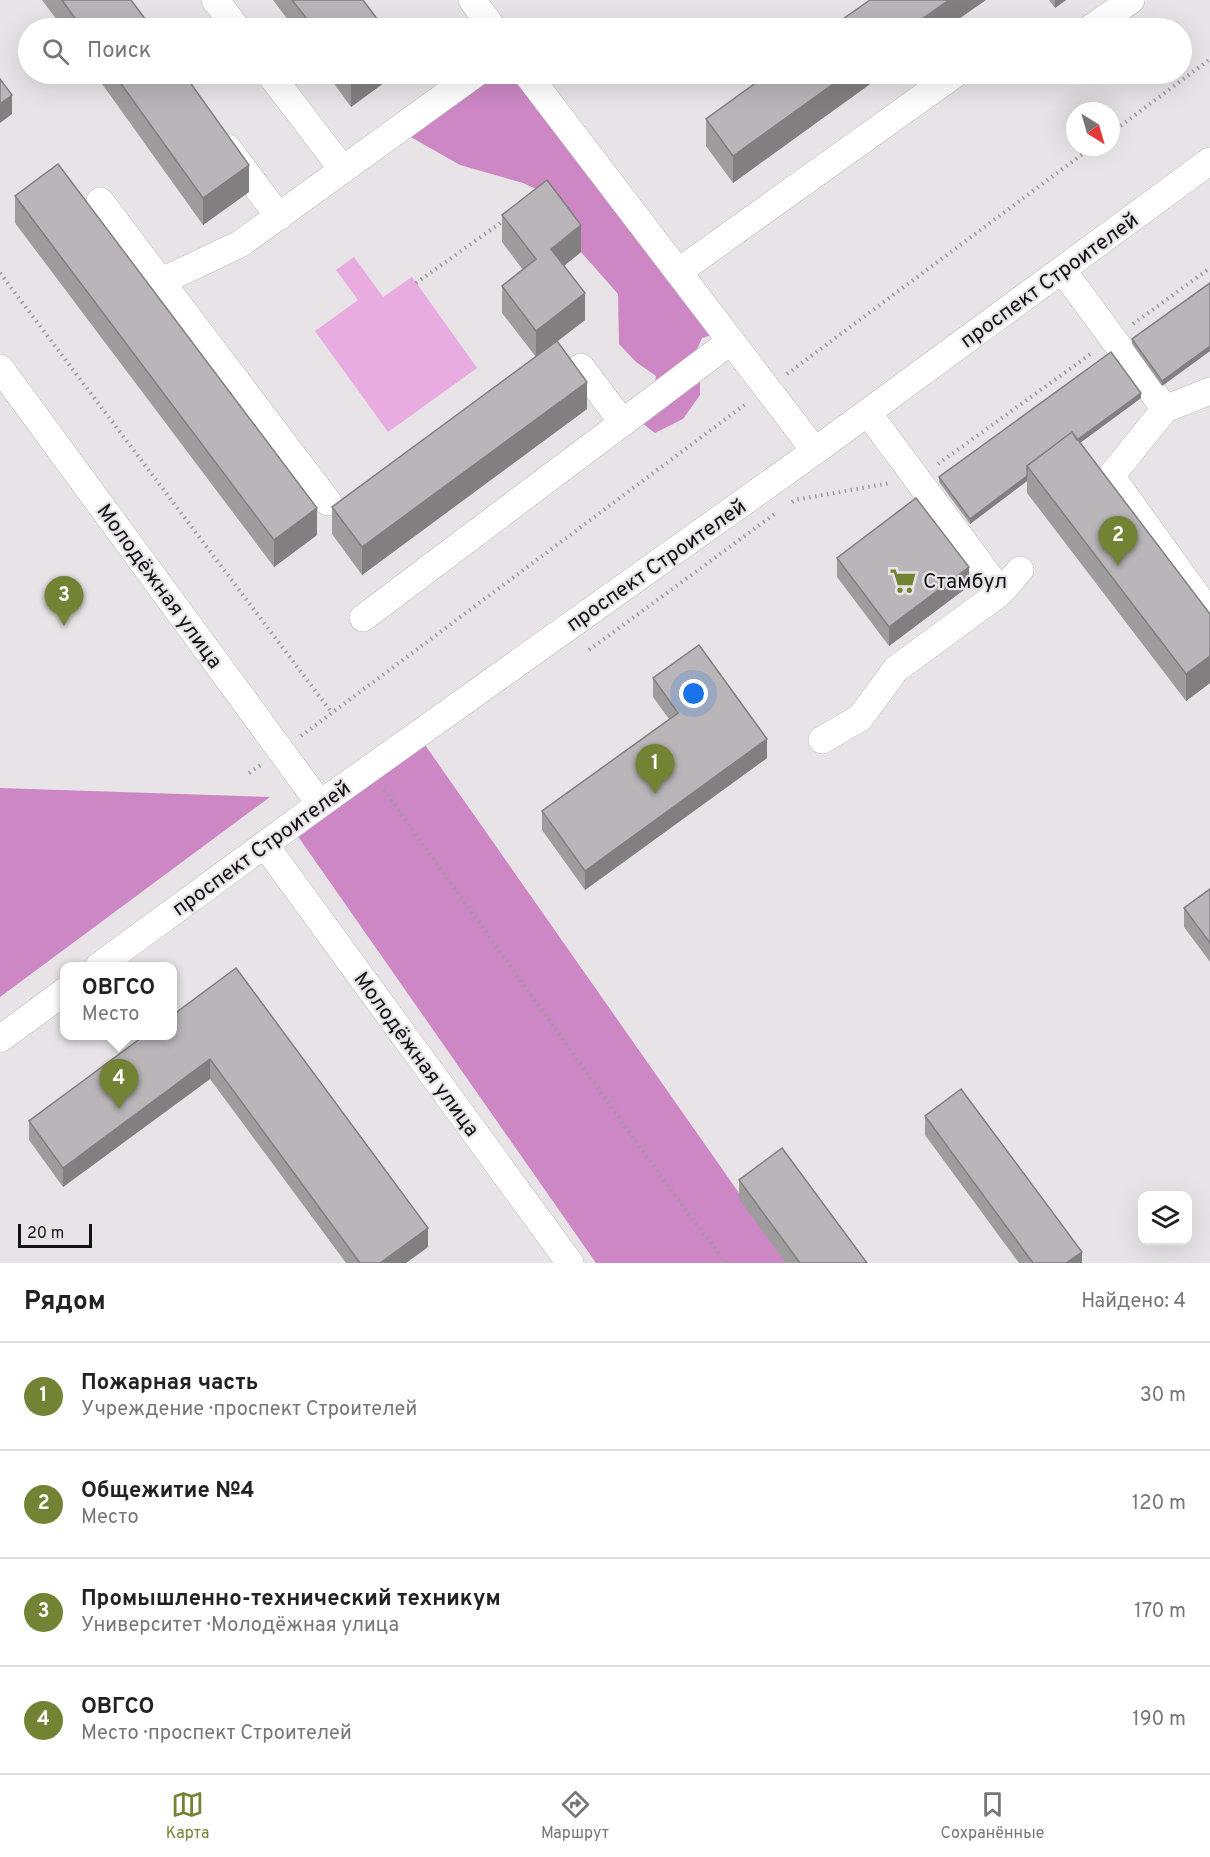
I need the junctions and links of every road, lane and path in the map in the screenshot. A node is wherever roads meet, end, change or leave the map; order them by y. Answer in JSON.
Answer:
{"nodes":[{"id":1,"x":215,"y":0,"type":"edge"},
{"id":2,"x":472,"y":0,"type":"edge"},
{"id":3,"x":1131,"y":0,"type":"edge"},
{"id":4,"x":229,"y":18,"type":"edge"},
{"id":5,"x":486,"y":18,"type":"edge"},
{"id":6,"x":1105,"y":18,"type":"edge"},
{"id":7,"x":1210,"y":59,"type":"edge"},
{"id":8,"x":1192,"y":72,"type":"edge"},
{"id":9,"x":278,"y":84,"type":"edge"},
{"id":10,"x":461,"y":84,"type":"edge"},
{"id":11,"x":535,"y":84,"type":"edge"},
{"id":12,"x":941,"y":84,"type":"edge"},
{"id":13,"x":1177,"y":84,"type":"edge"},
{"id":14,"x":1120,"y":126,"type":"edge"},
{"id":15,"x":216,"y":131,"type":"edge"},
{"id":16,"x":1080,"y":156,"type":"edge"},
{"id":17,"x":1210,"y":161,"type":"edge"},
{"id":18,"x":343,"y":170,"type":"junction"},
{"id":19,"x":100,"y":201,"type":"dead end"},
{"id":20,"x":510,"y":216,"type":"edge"},
{"id":21,"x":279,"y":217,"type":"junction"},
{"id":22,"x":1063,"y":271,"type":"junction"},
{"id":23,"x":678,"y":272,"type":"junction"},
{"id":24,"x":0,"y":273,"type":"edge"},
{"id":25,"x":162,"y":281,"type":"junction"},
{"id":26,"x":416,"y":283,"type":"dead end"},
{"id":27,"x":731,"y":341,"type":"junction"},
{"id":28,"x":581,"y":367,"type":"dead end"},
{"id":29,"x":0,"y":368,"type":"edge"},
{"id":30,"x":767,"y":389,"type":"junction"},
{"id":31,"x":1210,"y":392,"type":"edge"},
{"id":32,"x":1165,"y":409,"type":"junction"},
{"id":33,"x":868,"y":413,"type":"junction"},
{"id":34,"x":622,"y":423,"type":"junction"},
{"id":35,"x":815,"y":451,"type":"junction"},
{"id":36,"x":328,"y":502,"type":"dead end"},
{"id":37,"x":1020,"y":570,"type":"dead end"},
{"id":38,"x":1001,"y":592,"type":"junction"},
{"id":39,"x":1210,"y":614,"type":"edge"},
{"id":40,"x":363,"y":618,"type":"dead end"},
{"id":41,"x":332,"y":713,"type":"junction"},
{"id":42,"x":822,"y":740,"type":"dead end"},
{"id":43,"x":281,"y":751,"type":"junction"},
{"id":44,"x":249,"y":773,"type":"dead end"},
{"id":45,"x":383,"y":789,"type":"dead end"},
{"id":46,"x":320,"y":804,"type":"junction"},
{"id":47,"x":265,"y":846,"type":"junction"},
{"id":48,"x":105,"y":962,"type":"edge"},
{"id":49,"x":60,"y":996,"type":"edge"},
{"id":50,"x":0,"y":1039,"type":"edge"},
{"id":51,"x":570,"y":1263,"type":"edge"},
{"id":52,"x":726,"y":1263,"type":"edge"}],
"edges":[{"from":1,"to":4,"type":"street"},
{"from":2,"to":5,"type":"street"},
{"from":3,"to":6,"type":"street"},
{"from":7,"to":8,"type":"path"},
{"from":9,"to":18,"type":"street"},
{"from":10,"to":18,"type":"street"},
{"from":11,"to":23,"type":"street"},
{"from":12,"to":23,"type":"street"},
{"from":13,"to":14,"type":"path"},
{"from":15,"to":21,"type":"street"},
{"from":16,"to":30,"type":"path"},
{"from":17,"to":22,"type":"street","name":"проспект Строителей"},
{"from":18,"to":21,"type":"street"},
{"from":19,"to":25,"type":"street"},
{"from":20,"to":26,"type":"path"},
{"from":21,"to":25,"type":"street"},
{"from":22,"to":32,"type":"street"},
{"from":22,"to":33,"type":"street","name":"проспект Строителей"},
{"from":23,"to":27,"type":"street"},
{"from":24,"to":41,"type":"path"},
{"from":25,"to":36,"type":"street"},
{"from":27,"to":30,"type":"street"},
{"from":27,"to":34,"type":"street"},
{"from":28,"to":34,"type":"street"},
{"from":29,"to":43,"type":"street","name":"Молодёжная улица"},
{"from":30,"to":35,"type":"street"},
{"from":30,"to":41,"type":"path"},
{"from":31,"to":32,"type":"street"},
{"from":32,"to":39,"type":"street"},
{"from":33,"to":35,"type":"street","name":"проспект Строителей"},
{"from":33,"to":38,"type":"street"},
{"from":34,"to":40,"type":"street"},
{"from":35,"to":46,"type":"street","name":"проспект Строителей"},
{"from":37,"to":38,"type":"street"},
{"from":38,"to":42,"type":"street"},
{"from":41,"to":43,"type":"path"},
{"from":43,"to":44,"type":"path"},
{"from":43,"to":46,"type":"street","name":"Молодёжная улица"},
{"from":45,"to":52,"type":"path"},
{"from":46,"to":47,"type":"street","name":"проспект Строителей"},
{"from":47,"to":48,"type":"street","name":"проспект Строителей"},
{"from":47,"to":51,"type":"street","name":"Молодёжная улица"},
{"from":49,"to":50,"type":"street"}]}
